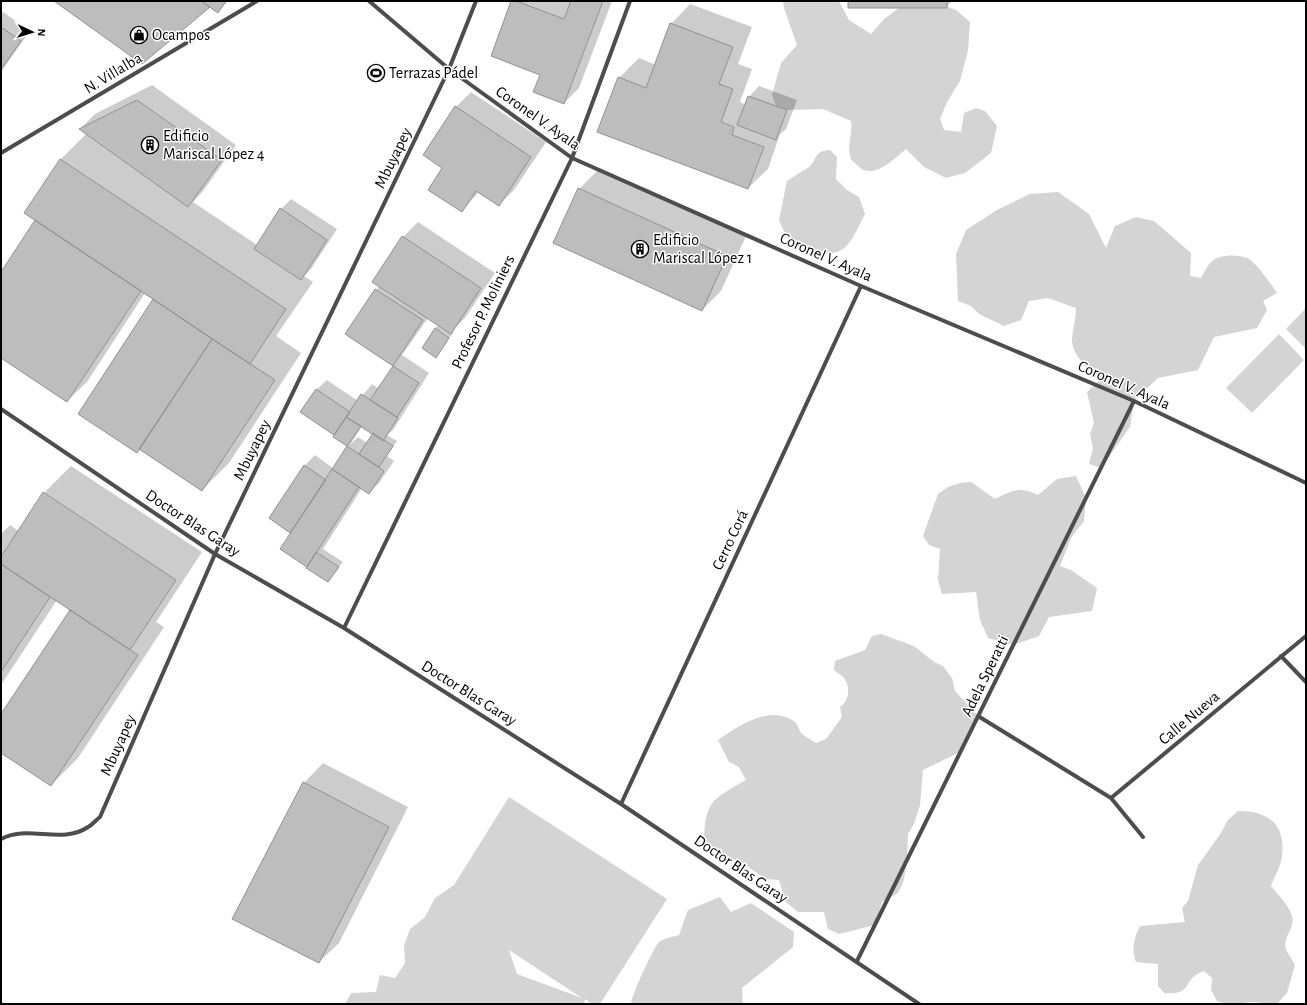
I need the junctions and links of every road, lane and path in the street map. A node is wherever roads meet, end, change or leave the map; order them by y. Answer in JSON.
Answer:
{"nodes":[{"id":1,"x":257,"y":1,"type":"edge"},
{"id":2,"x":369,"y":1,"type":"edge"},
{"id":3,"x":476,"y":1,"type":"edge"},
{"id":4,"x":630,"y":1,"type":"edge"},
{"id":5,"x":449,"y":69,"type":"junction"},
{"id":6,"x":1,"y":153,"type":"edge"},
{"id":7,"x":572,"y":158,"type":"junction"},
{"id":8,"x":861,"y":286,"type":"junction"},
{"id":9,"x":1134,"y":401,"type":"junction"},
{"id":10,"x":1,"y":409,"type":"edge"},
{"id":11,"x":1306,"y":483,"type":"edge"},
{"id":12,"x":215,"y":554,"type":"junction"},
{"id":13,"x":344,"y":628,"type":"junction"},
{"id":14,"x":1306,"y":636,"type":"edge"},
{"id":15,"x":1282,"y":656,"type":"junction"},
{"id":16,"x":1306,"y":682,"type":"edge"},
{"id":17,"x":978,"y":716,"type":"junction"},
{"id":18,"x":1112,"y":798,"type":"junction"},
{"id":19,"x":621,"y":804,"type":"junction"},
{"id":20,"x":1142,"y":837,"type":"dead end"},
{"id":21,"x":1,"y":839,"type":"edge"},
{"id":22,"x":857,"y":961,"type":"junction"},
{"id":23,"x":919,"y":1004,"type":"edge"}],
"edges":[{"from":1,"to":6,"type":"street","name":"N. Villalba"},
{"from":2,"to":5,"type":"street","name":"Coronel V. Ayala"},
{"from":3,"to":5,"type":"street","name":"Mbuyapey"},
{"from":4,"to":7,"type":"street","name":"Profesor P. Moliniers"},
{"from":5,"to":7,"type":"street","name":"Coronel V. Ayala"},
{"from":5,"to":12,"type":"street","name":"Mbuyapey"},
{"from":7,"to":8,"type":"street","name":"Coronel V. Ayala"},
{"from":7,"to":13,"type":"street","name":"Profesor P. Moliniers"},
{"from":8,"to":9,"type":"street","name":"Coronel V. Ayala"},
{"from":8,"to":19,"type":"street","name":"Cerro Corá"},
{"from":9,"to":11,"type":"street","name":"Coronel V. Ayala"},
{"from":9,"to":17,"type":"street","name":"Adela Speratti"},
{"from":10,"to":12,"type":"street","name":"Doctor Blas Garay"},
{"from":12,"to":13,"type":"street","name":"Doctor Blas Garay"},
{"from":12,"to":21,"type":"street","name":"Mbuyapey"},
{"from":13,"to":19,"type":"street","name":"Doctor Blas Garay"},
{"from":14,"to":15,"type":"street","name":"Calle Nueva"},
{"from":15,"to":16,"type":"street"},
{"from":15,"to":18,"type":"street","name":"Calle Nueva"},
{"from":17,"to":18,"type":"street"},
{"from":17,"to":22,"type":"street","name":"Adela Speratti"},
{"from":18,"to":20,"type":"street"},
{"from":19,"to":22,"type":"street","name":"Doctor Blas Garay"},
{"from":22,"to":23,"type":"street","name":"Doctor Blas Garay"}]}
